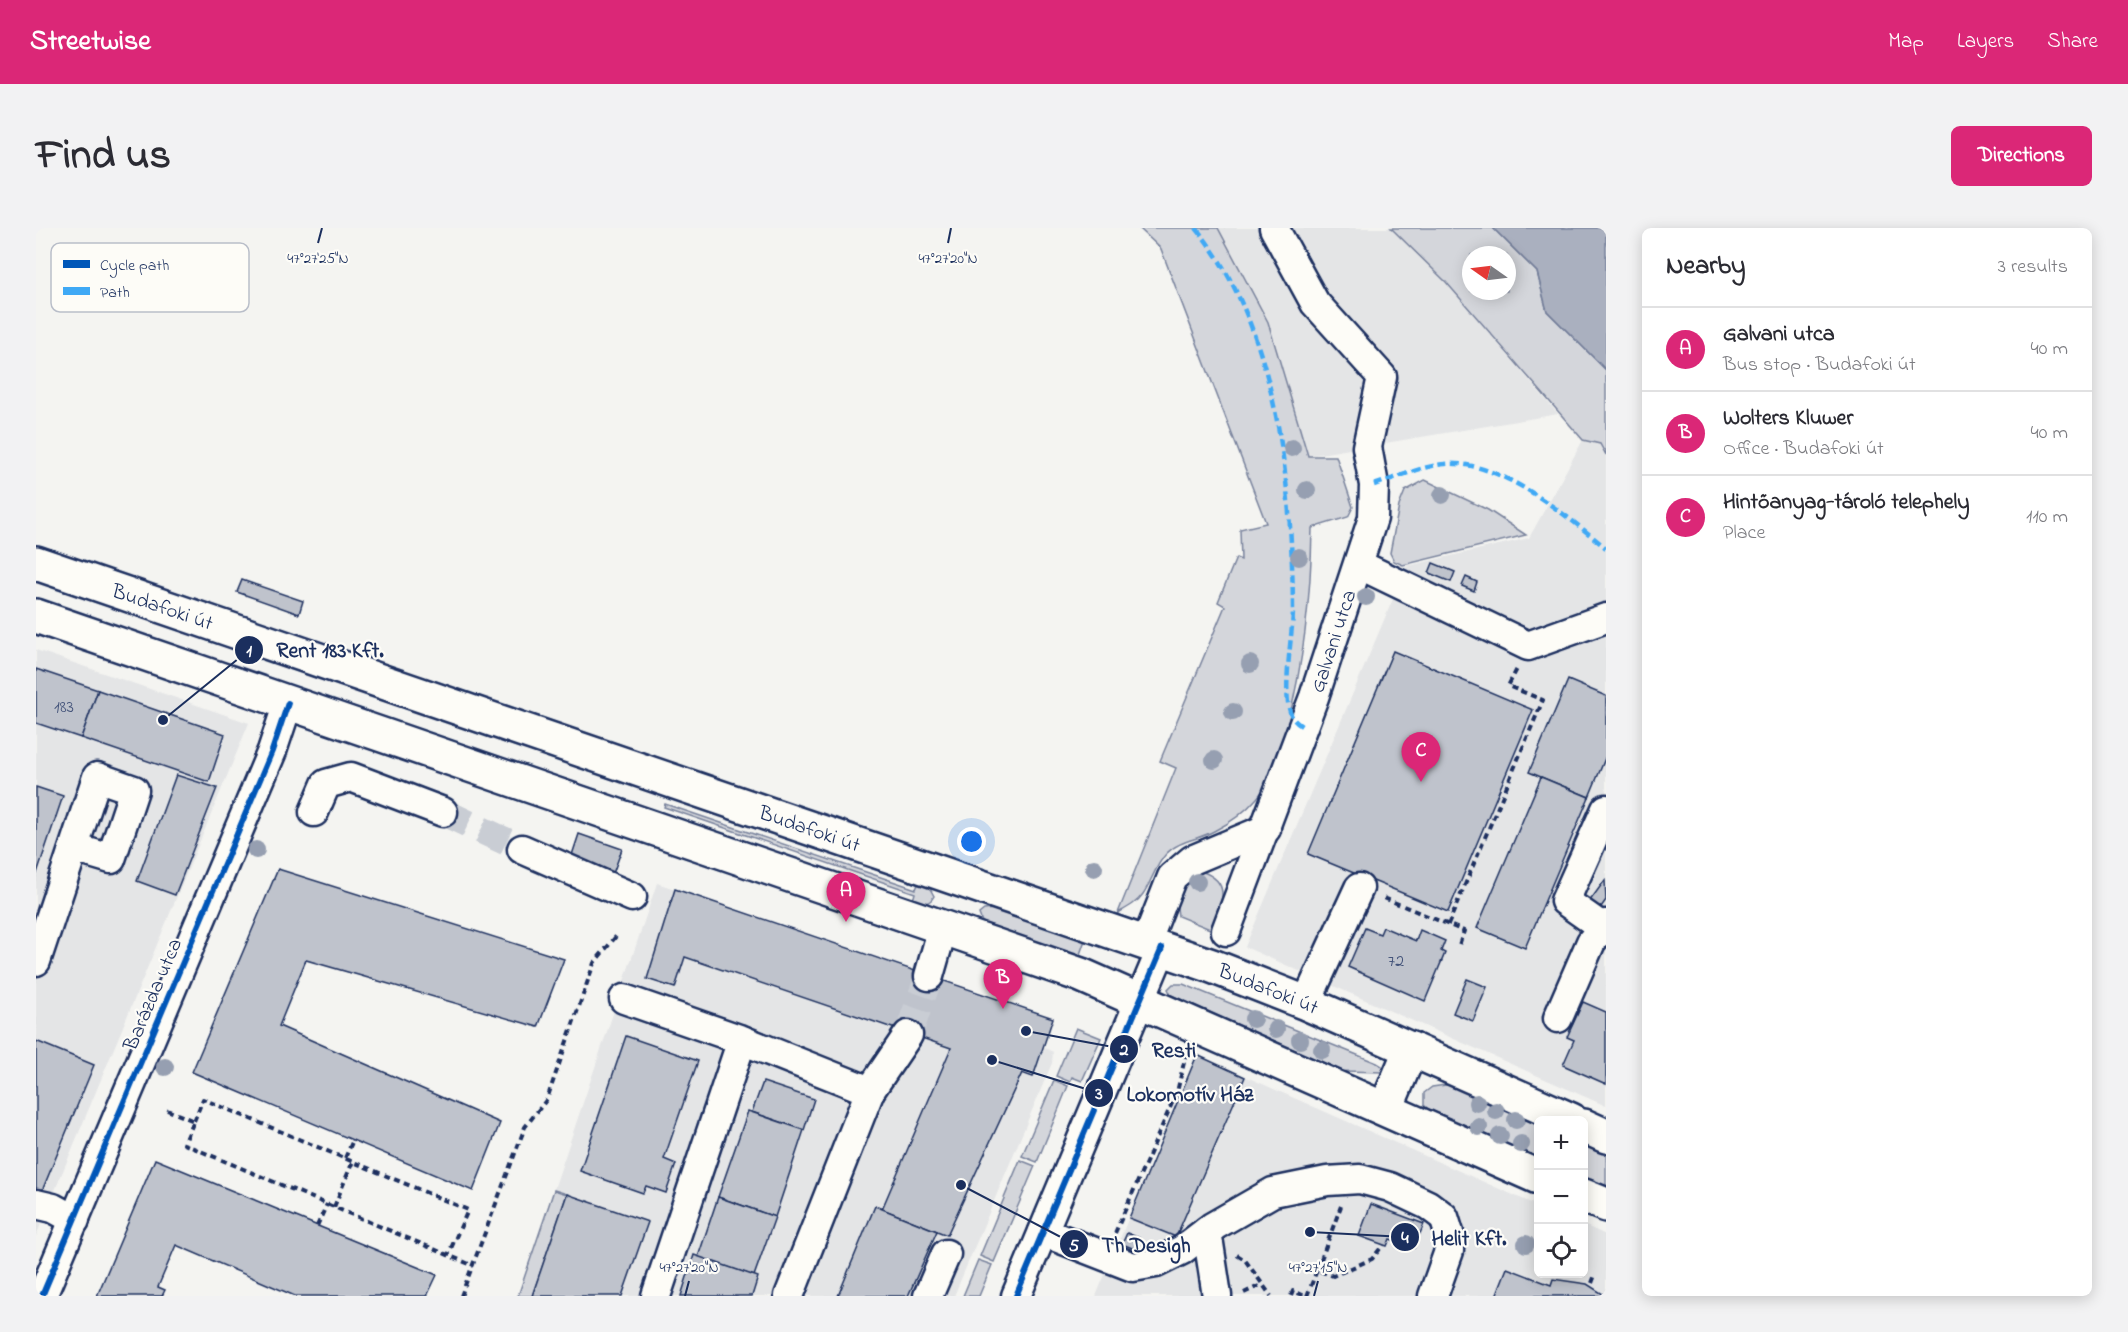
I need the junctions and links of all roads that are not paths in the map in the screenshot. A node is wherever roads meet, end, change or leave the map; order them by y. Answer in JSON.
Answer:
{"nodes":[{"id":1,"x":1274,"y":228,"type":"edge"},
{"id":2,"x":36,"y":563,"type":"edge"},
{"id":3,"x":1360,"y":565,"type":"junction"},
{"id":4,"x":36,"y":616,"type":"edge"},
{"id":5,"x":1606,"y":618,"type":"edge"},
{"id":6,"x":303,"y":655,"type":"junction"},
{"id":7,"x":288,"y":703,"type":"junction"},
{"id":8,"x":1606,"y":809,"type":"edge"},
{"id":9,"x":314,"y":812,"type":"dead end"},
{"id":10,"x":443,"y":812,"type":"tunnel mouth"},
{"id":11,"x":1266,"y":829,"type":"junction"},
{"id":12,"x":74,"y":848,"type":"dead end"},
{"id":13,"x":522,"y":849,"type":"tunnel mouth"},
{"id":14,"x":1212,"y":852,"type":"junction"},
{"id":15,"x":1250,"y":869,"type":"junction"},
{"id":16,"x":960,"y":879,"type":"junction"},
{"id":17,"x":1359,"y":888,"type":"road end"},
{"id":18,"x":632,"y":897,"type":"dead end"},
{"id":19,"x":1604,"y":926,"type":"edge"},
{"id":20,"x":943,"y":927,"type":"junction"},
{"id":21,"x":1226,"y":931,"type":"dead end"},
{"id":22,"x":1154,"y":946,"type":"junction"},
{"id":23,"x":36,"y":961,"type":"edge"},
{"id":24,"x":929,"y":976,"type":"tunnel mouth"},
{"id":25,"x":624,"y":999,"type":"dead end"},
{"id":26,"x":1141,"y":1000,"type":"junction"},
{"id":27,"x":1306,"y":1003,"type":"junction"},
{"id":28,"x":1558,"y":1018,"type":"dead end"},
{"id":29,"x":908,"y":1035,"type":"tunnel mouth"},
{"id":30,"x":742,"y":1040,"type":"junction"},
{"id":31,"x":1412,"y":1049,"type":"junction"},
{"id":32,"x":870,"y":1091,"type":"junction"},
{"id":33,"x":1386,"y":1108,"type":"junction"},
{"id":34,"x":1562,"y":1116,"type":"edge"},
{"id":35,"x":1588,"y":1128,"type":"edge"},
{"id":36,"x":1606,"y":1136,"type":"edge"},
{"id":37,"x":1534,"y":1175,"type":"edge"},
{"id":38,"x":1588,"y":1198,"type":"edge"},
{"id":39,"x":36,"y":1204,"type":"edge"},
{"id":40,"x":1606,"y":1205,"type":"edge"},
{"id":41,"x":75,"y":1220,"type":"junction"},
{"id":42,"x":1043,"y":1232,"type":"junction"},
{"id":43,"x":1207,"y":1235,"type":"junction"},
{"id":44,"x":946,"y":1254,"type":"dead end"},
{"id":45,"x":1432,"y":1293,"type":"edge"},
{"id":46,"x":42,"y":1296,"type":"edge"},
{"id":47,"x":656,"y":1296,"type":"edge"},
{"id":48,"x":789,"y":1296,"type":"edge"},
{"id":49,"x":928,"y":1296,"type":"edge"},
{"id":50,"x":1016,"y":1296,"type":"edge"},
{"id":51,"x":1217,"y":1296,"type":"edge"}],
"edges":[{"from":1,"to":3,"type":"street","name":"Galvani utca"},
{"from":2,"to":6,"type":"main road","name":"Budafoki út"},
{"from":3,"to":5,"type":"street"},
{"from":3,"to":11,"type":"street","name":"Galvani utca"},
{"from":4,"to":7,"type":"main road"},
{"from":6,"to":7,"type":"main road"},
{"from":6,"to":16,"type":"main road","name":"Budafoki út"},
{"from":7,"to":20,"type":"main road"},
{"from":7,"to":41,"type":"street","name":"Barázda utca"},
{"from":8,"to":19,"type":"street"},
{"from":9,"to":10,"type":"street"},
{"from":11,"to":14,"type":"street"},
{"from":11,"to":15,"type":"street","name":"Galvani utca"},
{"from":12,"to":23,"type":"street"},
{"from":13,"to":18,"type":"street"},
{"from":14,"to":15,"type":"street"},
{"from":14,"to":22,"type":"street"},
{"from":15,"to":21,"type":"street","name":"Galvani utca"},
{"from":16,"to":20,"type":"main road"},
{"from":16,"to":22,"type":"main road","name":"Budafoki út"},
{"from":17,"to":27,"type":"street"},
{"from":19,"to":28,"type":"street"},
{"from":20,"to":24,"type":"street"},
{"from":20,"to":26,"type":"main road"},
{"from":22,"to":26,"type":"street"},
{"from":22,"to":27,"type":"main road","name":"Budafoki út"},
{"from":25,"to":30,"type":"street"},
{"from":26,"to":33,"type":"main road"},
{"from":26,"to":42,"type":"street"},
{"from":27,"to":31,"type":"main road","name":"Budafoki út"},
{"from":29,"to":32,"type":"street"},
{"from":30,"to":32,"type":"street"},
{"from":30,"to":47,"type":"street"},
{"from":31,"to":33,"type":"main road"},
{"from":31,"to":34,"type":"main road","name":"Budafoki út"},
{"from":32,"to":48,"type":"street"},
{"from":33,"to":37,"type":"main road"},
{"from":35,"to":36,"type":"main road"},
{"from":38,"to":40,"type":"main road"},
{"from":39,"to":41,"type":"street"},
{"from":41,"to":46,"type":"street","name":"Barázda utca"},
{"from":42,"to":43,"type":"street"},
{"from":42,"to":50,"type":"street"},
{"from":43,"to":45,"type":"street"},
{"from":43,"to":51,"type":"street"},
{"from":44,"to":49,"type":"street"}]}
